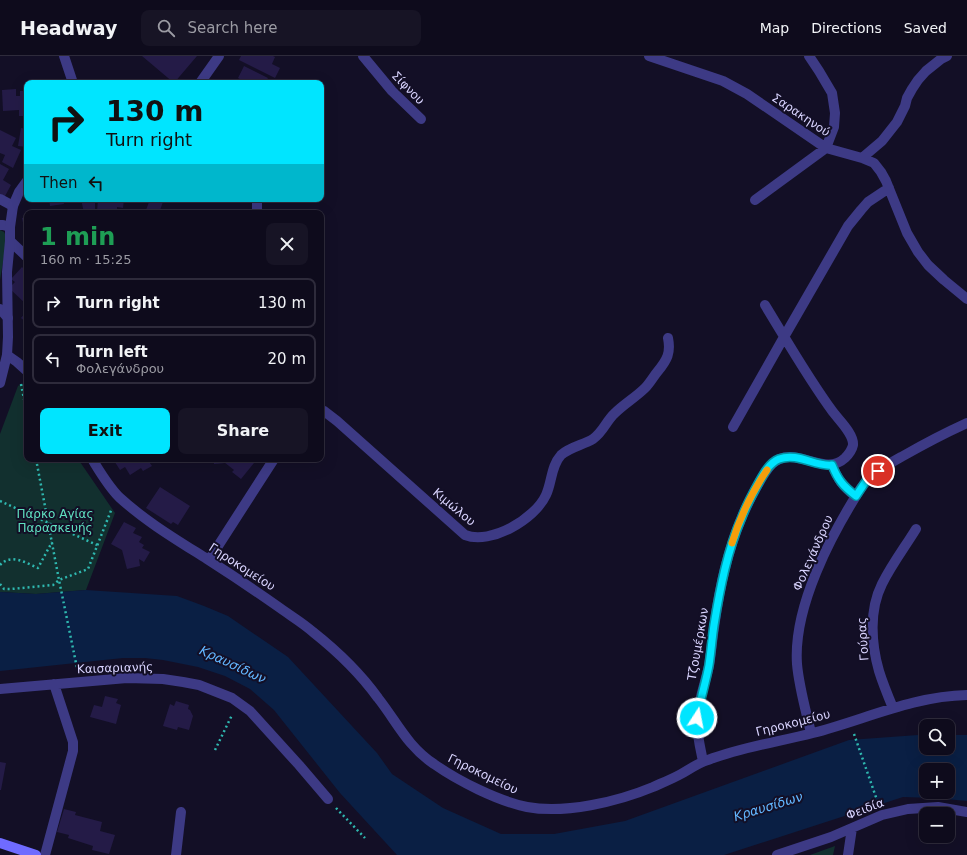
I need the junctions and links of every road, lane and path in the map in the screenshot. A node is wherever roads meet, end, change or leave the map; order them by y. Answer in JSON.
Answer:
{"nodes":[{"id":1,"x":64,"y":56,"type":"edge"},
{"id":2,"x":219,"y":56,"type":"edge"},
{"id":3,"x":363,"y":56,"type":"edge"},
{"id":4,"x":809,"y":56,"type":"edge"},
{"id":5,"x":947,"y":56,"type":"edge"},
{"id":6,"x":654,"y":57,"type":"edge"},
{"id":7,"x":72,"y":80,"type":"edge"},
{"id":8,"x":202,"y":80,"type":"edge"},
{"id":9,"x":421,"y":119,"type":"dead end"},
{"id":10,"x":826,"y":148,"type":"junction"},
{"id":11,"x":862,"y":158,"type":"junction"},
{"id":12,"x":24,"y":186,"type":"edge"},
{"id":13,"x":889,"y":188,"type":"junction"},
{"id":14,"x":0,"y":199,"type":"edge"},
{"id":15,"x":755,"y":200,"type":"dead end"},
{"id":16,"x":13,"y":206,"type":"junction"},
{"id":17,"x":5,"y":226,"type":"edge"},
{"id":18,"x":10,"y":241,"type":"junction"},
{"id":19,"x":24,"y":254,"type":"edge"},
{"id":20,"x":967,"y":299,"type":"edge"},
{"id":21,"x":765,"y":305,"type":"dead end"},
{"id":22,"x":0,"y":309,"type":"edge"},
{"id":23,"x":8,"y":318,"type":"junction"},
{"id":24,"x":784,"y":337,"type":"junction"},
{"id":25,"x":668,"y":338,"type":"dead end"},
{"id":26,"x":7,"y":355,"type":"junction"},
{"id":27,"x":24,"y":368,"type":"edge"},
{"id":28,"x":0,"y":383,"type":"edge"},
{"id":29,"x":324,"y":411,"type":"edge"},
{"id":30,"x":967,"y":423,"type":"edge"},
{"id":31,"x":733,"y":427,"type":"dead end"},
{"id":32,"x":37,"y":462,"type":"edge"},
{"id":33,"x":94,"y":462,"type":"edge"},
{"id":34,"x":272,"y":462,"type":"edge"},
{"id":35,"x":832,"y":465,"type":"junction"},
{"id":36,"x":117,"y":495,"type":"junction"},
{"id":37,"x":856,"y":496,"type":"junction"},
{"id":38,"x":0,"y":501,"type":"edge"},
{"id":39,"x":48,"y":523,"type":"junction"},
{"id":40,"x":916,"y":529,"type":"dead end"},
{"id":41,"x":52,"y":542,"type":"junction"},
{"id":42,"x":97,"y":545,"type":"junction"},
{"id":43,"x":209,"y":560,"type":"junction"},
{"id":44,"x":0,"y":565,"type":"edge"},
{"id":45,"x":59,"y":580,"type":"junction"},
{"id":46,"x":0,"y":584,"type":"edge"},
{"id":47,"x":80,"y":682,"type":"junction"},
{"id":48,"x":54,"y":684,"type":"junction"},
{"id":49,"x":0,"y":689,"type":"edge"},
{"id":50,"x":967,"y":695,"type":"edge"},
{"id":51,"x":238,"y":702,"type":"junction"},
{"id":52,"x":893,"y":708,"type":"junction"},
{"id":53,"x":811,"y":733,"type":"junction"},
{"id":54,"x":854,"y":733,"type":"dead end"},
{"id":55,"x":215,"y":750,"type":"dead end"},
{"id":56,"x":703,"y":761,"type":"junction"},
{"id":57,"x":328,"y":799,"type":"joint"},
{"id":58,"x":181,"y":812,"type":"dead end"},
{"id":59,"x":967,"y":812,"type":"edge"},
{"id":60,"x":882,"y":815,"type":"junction"},
{"id":61,"x":852,"y":828,"type":"junction"},
{"id":62,"x":365,"y":838,"type":"dead end"},
{"id":63,"x":0,"y":843,"type":"edge"},
{"id":64,"x":36,"y":855,"type":"edge"},
{"id":65,"x":45,"y":855,"type":"edge"},
{"id":66,"x":176,"y":855,"type":"edge"},
{"id":67,"x":777,"y":855,"type":"edge"},
{"id":68,"x":848,"y":855,"type":"edge"}],
"edges":[{"from":1,"to":7,"type":"street"},
{"from":2,"to":8,"type":"street"},
{"from":3,"to":9,"type":"street","name":"Σίφνου"},
{"from":4,"to":10,"type":"street"},
{"from":5,"to":11,"type":"street"},
{"from":6,"to":10,"type":"street","name":"Σαρακηνού"},
{"from":10,"to":11,"type":"street","name":"Σαρακηνού"},
{"from":10,"to":15,"type":"street"},
{"from":11,"to":13,"type":"street","name":"Σαρακηνού"},
{"from":12,"to":16,"type":"street"},
{"from":13,"to":20,"type":"street","name":"Σαρακηνού"},
{"from":13,"to":24,"type":"street"},
{"from":14,"to":16,"type":"street"},
{"from":16,"to":17,"type":"street"},
{"from":17,"to":18,"type":"street"},
{"from":18,"to":19,"type":"street"},
{"from":18,"to":23,"type":"street"},
{"from":21,"to":24,"type":"street"},
{"from":22,"to":23,"type":"street"},
{"from":23,"to":26,"type":"street"},
{"from":24,"to":31,"type":"street"},
{"from":24,"to":35,"type":"street"},
{"from":25,"to":29,"type":"street","name":"Κιμώλου"},
{"from":26,"to":27,"type":"street"},
{"from":26,"to":28,"type":"street"},
{"from":30,"to":37,"type":"street","name":"Φολεγάνδρου"},
{"from":32,"to":39,"type":"path"},
{"from":33,"to":36,"type":"street","name":"Γηροκομείου"},
{"from":34,"to":43,"type":"street"},
{"from":35,"to":37,"type":"street"},
{"from":35,"to":56,"type":"street","name":"Τζουμέρκων"},
{"from":36,"to":42,"type":"path"},
{"from":36,"to":43,"type":"street","name":"Γηροκομείου"},
{"from":37,"to":53,"type":"street","name":"Φολεγάνδρου"},
{"from":38,"to":39,"type":"path"},
{"from":39,"to":41,"type":"path"},
{"from":39,"to":42,"type":"path"},
{"from":40,"to":52,"type":"street","name":"Γούρας"},
{"from":41,"to":44,"type":"path"},
{"from":41,"to":45,"type":"path"},
{"from":42,"to":45,"type":"path"},
{"from":43,"to":56,"type":"street","name":"Γηροκομείου"},
{"from":45,"to":46,"type":"path"},
{"from":45,"to":47,"type":"path"},
{"from":47,"to":48,"type":"street","name":"Καισαριανής"},
{"from":47,"to":51,"type":"street","name":"Καισαριανής"},
{"from":48,"to":49,"type":"street","name":"Καισαριανής"},
{"from":48,"to":65,"type":"street"},
{"from":50,"to":52,"type":"street","name":"Γηροκομείου"},
{"from":51,"to":55,"type":"path"},
{"from":51,"to":57,"type":"street","name":"Καισαριανής"},
{"from":52,"to":53,"type":"street","name":"Γηροκομείου"},
{"from":53,"to":56,"type":"street","name":"Γηροκομείου"},
{"from":54,"to":60,"type":"path"},
{"from":57,"to":62,"type":"path"},
{"from":58,"to":66,"type":"street"},
{"from":59,"to":60,"type":"street","name":"Φειδία"},
{"from":60,"to":61,"type":"street","name":"Φειδία"},
{"from":61,"to":67,"type":"street","name":"Φειδία"},
{"from":61,"to":68,"type":"street"},
{"from":63,"to":64,"type":"main road"}]}
